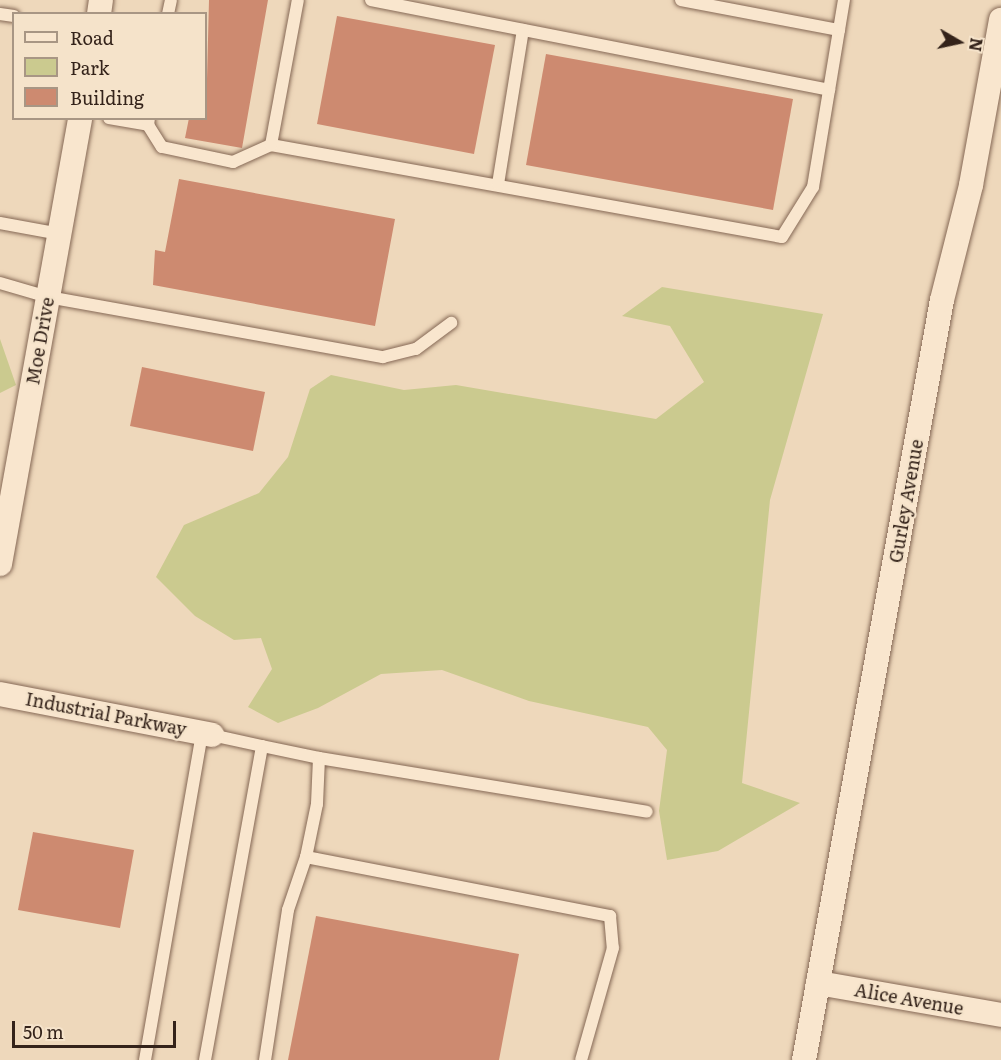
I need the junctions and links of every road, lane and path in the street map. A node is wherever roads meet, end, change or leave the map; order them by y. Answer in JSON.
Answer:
{"nodes":[{"id":1,"x":298,"y":0,"type":"edge"},
{"id":2,"x":371,"y":0,"type":"edge"},
{"id":3,"x":681,"y":0,"type":"edge"},
{"id":4,"x":844,"y":0,"type":"edge"},
{"id":5,"x":1001,"y":20,"type":"edge"},
{"id":6,"x":523,"y":30,"type":"junction"},
{"id":7,"x":839,"y":30,"type":"junction"},
{"id":8,"x":829,"y":90,"type":"junction"},
{"id":9,"x":80,"y":120,"type":"edge"},
{"id":10,"x":128,"y":120,"type":"edge"},
{"id":11,"x":148,"y":122,"type":"edge"},
{"id":12,"x":271,"y":145,"type":"junction"},
{"id":13,"x":498,"y":184,"type":"junction"},
{"id":14,"x":0,"y":224,"type":"edge"},
{"id":15,"x":60,"y":234,"type":"junction"},
{"id":16,"x":0,"y":283,"type":"edge"},
{"id":17,"x":48,"y":297,"type":"junction"},
{"id":18,"x":451,"y":323,"type":"dead end"},
{"id":19,"x":0,"y":564,"type":"edge"},
{"id":20,"x":0,"y":694,"type":"edge"},
{"id":21,"x":207,"y":734,"type":"junction"},
{"id":22,"x":262,"y":746,"type":"junction"},
{"id":23,"x":319,"y":758,"type":"junction"},
{"id":24,"x":647,"y":812,"type":"dead end"},
{"id":25,"x":306,"y":857,"type":"junction"},
{"id":26,"x":818,"y":983,"type":"junction"},
{"id":27,"x":1001,"y":1015,"type":"edge"},
{"id":28,"x":145,"y":1060,"type":"edge"},
{"id":29,"x":205,"y":1060,"type":"edge"},
{"id":30,"x":265,"y":1060,"type":"edge"},
{"id":31,"x":581,"y":1060,"type":"edge"},
{"id":32,"x":804,"y":1060,"type":"edge"}],
"edges":[{"from":1,"to":12,"type":"lane"},
{"from":2,"to":6,"type":"lane"},
{"from":3,"to":7,"type":"lane"},
{"from":4,"to":7,"type":"lane"},
{"from":5,"to":26,"type":"street","name":"Gurley Avenue"},
{"from":6,"to":8,"type":"lane"},
{"from":6,"to":13,"type":"lane"},
{"from":7,"to":8,"type":"lane"},
{"from":8,"to":13,"type":"lane"},
{"from":9,"to":15,"type":"street","name":"Moe Drive"},
{"from":10,"to":11,"type":"lane"},
{"from":11,"to":12,"type":"lane"},
{"from":12,"to":13,"type":"lane"},
{"from":14,"to":15,"type":"lane"},
{"from":15,"to":17,"type":"street","name":"Moe Drive"},
{"from":16,"to":17,"type":"lane"},
{"from":17,"to":18,"type":"lane"},
{"from":17,"to":19,"type":"street","name":"Moe Drive"},
{"from":20,"to":21,"type":"street","name":"Industrial Parkway"},
{"from":21,"to":22,"type":"lane"},
{"from":21,"to":28,"type":"lane"},
{"from":22,"to":23,"type":"lane"},
{"from":22,"to":29,"type":"lane"},
{"from":23,"to":24,"type":"lane"},
{"from":23,"to":25,"type":"lane"},
{"from":25,"to":30,"type":"lane"},
{"from":25,"to":31,"type":"lane"},
{"from":26,"to":27,"type":"street","name":"Alice Avenue"},
{"from":26,"to":32,"type":"street","name":"Gurley Avenue"}]}
